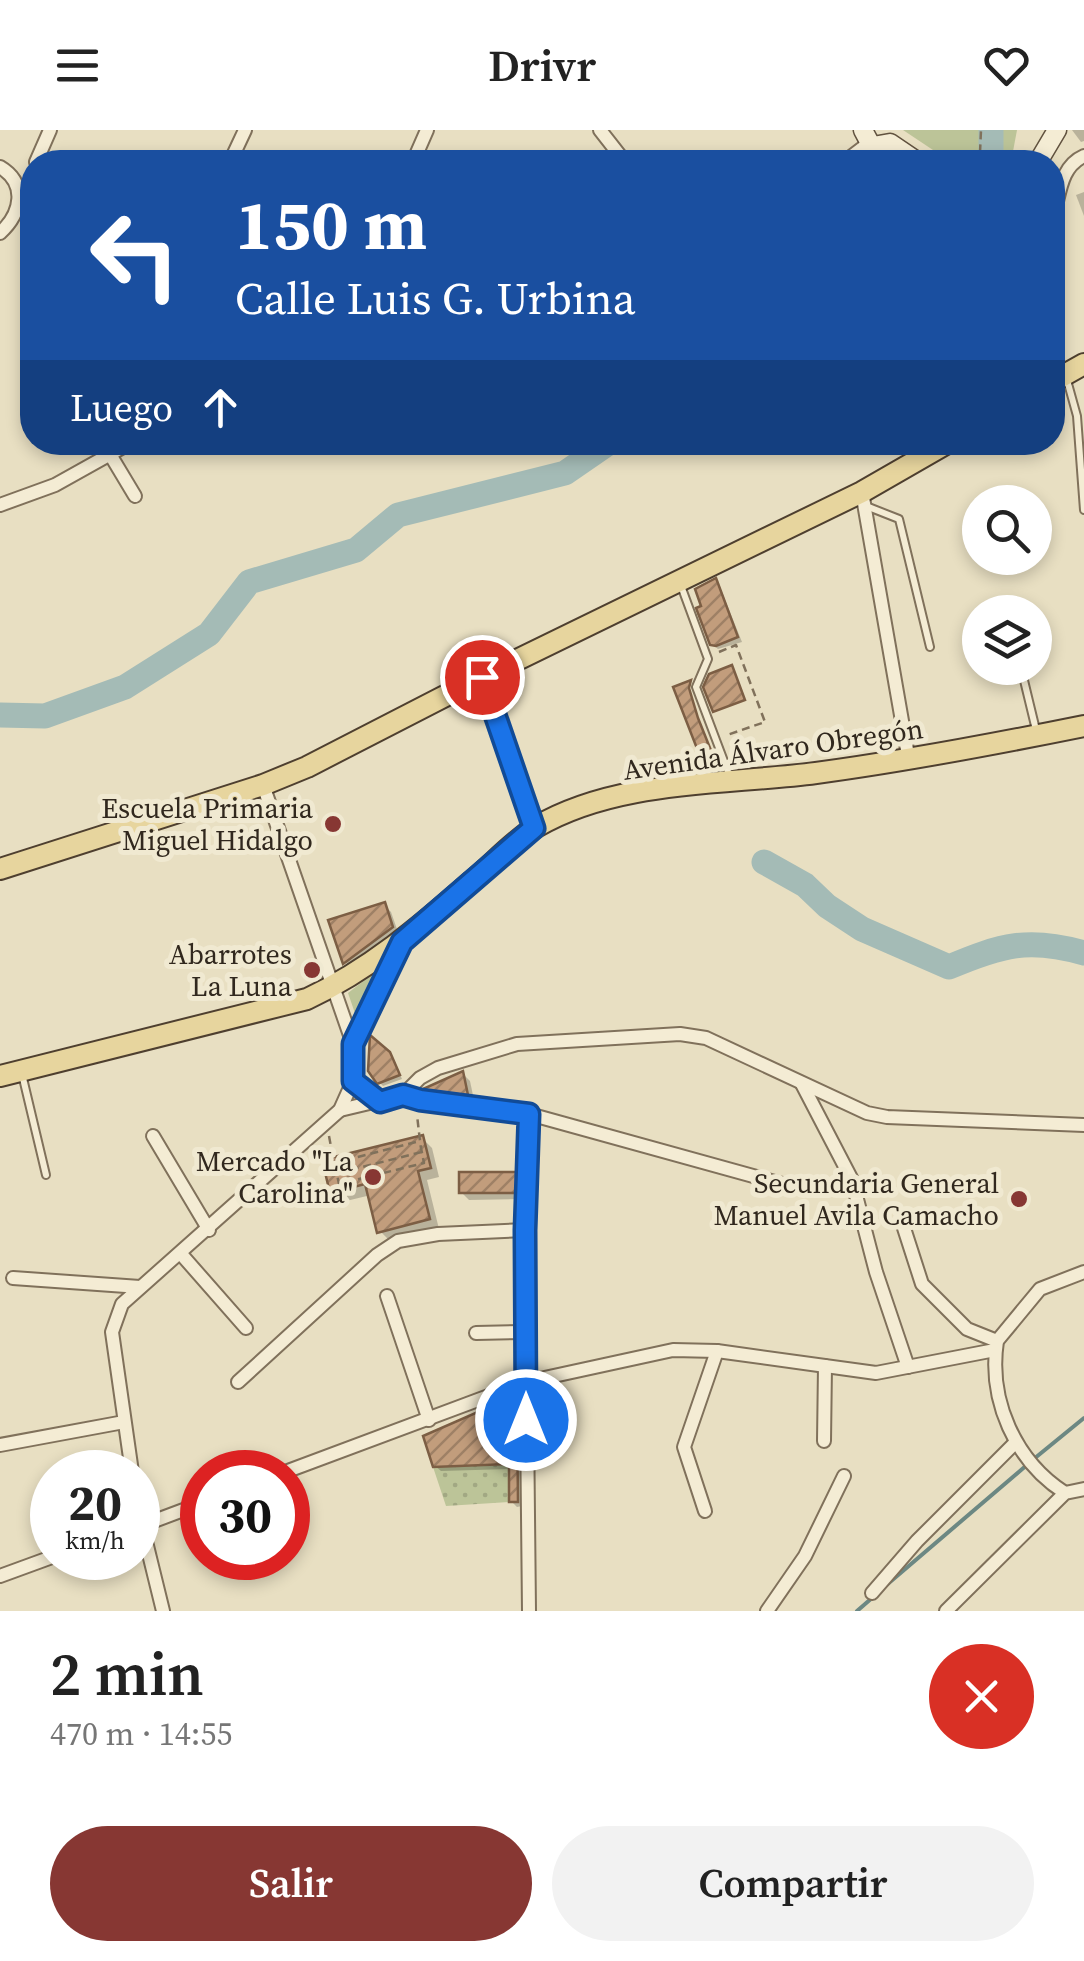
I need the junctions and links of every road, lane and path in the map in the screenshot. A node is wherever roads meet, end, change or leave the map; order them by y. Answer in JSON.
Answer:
{"nodes":[{"id":1,"x":600,"y":130,"type":"edge"},
{"id":2,"x":871,"y":146,"type":"edge"},
{"id":3,"x":616,"y":150,"type":"edge"},
{"id":4,"x":899,"y":150,"type":"edge"},
{"id":5,"x":1084,"y":156,"type":"edge"},
{"id":6,"x":0,"y":166,"type":"edge"},
{"id":7,"x":1065,"y":172,"type":"edge"},
{"id":8,"x":20,"y":190,"type":"joint"},
{"id":9,"x":0,"y":233,"type":"edge"},
{"id":10,"x":1067,"y":373,"type":"edge"},
{"id":11,"x":930,"y":455,"type":"edge"},
{"id":12,"x":110,"y":456,"type":"joint"},
{"id":13,"x":135,"y":496,"type":"dead end"},
{"id":14,"x":864,"y":499,"type":"junction"},
{"id":15,"x":0,"y":504,"type":"edge"},
{"id":16,"x":1084,"y":510,"type":"edge"},
{"id":17,"x":680,"y":582,"type":"junction"},
{"id":18,"x":712,"y":644,"type":"dead end"},
{"id":19,"x":930,"y":647,"type":"dead end"},
{"id":20,"x":482,"y":677,"type":"junction"},
{"id":21,"x":1025,"y":685,"type":"edge"},
{"id":22,"x":1084,"y":726,"type":"edge"},
{"id":23,"x":1038,"y":735,"type":"junction"},
{"id":24,"x":716,"y":738,"type":"junction"},
{"id":25,"x":908,"y":761,"type":"junction"},
{"id":26,"x":732,"y":782,"type":"junction"},
{"id":27,"x":263,"y":784,"type":"junction"},
{"id":28,"x":534,"y":828,"type":"junction"},
{"id":29,"x":0,"y":869,"type":"edge"},
{"id":30,"x":402,"y":942,"type":"junction"},
{"id":31,"x":332,"y":987,"type":"junction"},
{"id":32,"x":353,"y":1044,"type":"junction"},
{"id":33,"x":22,"y":1071,"type":"junction"},
{"id":34,"x":0,"y":1076,"type":"edge"},
{"id":35,"x":353,"y":1081,"type":"junction"},
{"id":36,"x":802,"y":1084,"type":"junction"},
{"id":37,"x":403,"y":1095,"type":"junction"},
{"id":38,"x":380,"y":1102,"type":"junction"},
{"id":39,"x":416,"y":1109,"type":"dead end"},
{"id":40,"x":340,"y":1110,"type":"junction"},
{"id":41,"x":529,"y":1114,"type":"junction"},
{"id":42,"x":1084,"y":1125,"type":"edge"},
{"id":43,"x":153,"y":1136,"type":"dead end"},
{"id":44,"x":329,"y":1136,"type":"dead end"},
{"id":45,"x":420,"y":1141,"type":"junction"},
{"id":46,"x":422,"y":1152,"type":"junction"},
{"id":47,"x":334,"y":1163,"type":"junction"},
{"id":48,"x":337,"y":1173,"type":"junction"},
{"id":49,"x":46,"y":1174,"type":"dead end"},
{"id":50,"x":782,"y":1184,"type":"dead end"},
{"id":51,"x":903,"y":1225,"type":"dead end"},
{"id":52,"x":209,"y":1230,"type":"junction"},
{"id":53,"x":525,"y":1230,"type":"junction"},
{"id":54,"x":181,"y":1254,"type":"junction"},
{"id":55,"x":1084,"y":1272,"type":"edge"},
{"id":56,"x":13,"y":1278,"type":"dead end"},
{"id":57,"x":140,"y":1287,"type":"junction"},
{"id":58,"x":388,"y":1296,"type":"dead end"},
{"id":59,"x":246,"y":1328,"type":"dead end"},
{"id":60,"x":527,"y":1332,"type":"junction"},
{"id":61,"x":476,"y":1334,"type":"dead end"},
{"id":62,"x":996,"y":1346,"type":"junction"},
{"id":63,"x":717,"y":1351,"type":"junction"},
{"id":64,"x":825,"y":1366,"type":"junction"},
{"id":65,"x":908,"y":1368,"type":"junction"},
{"id":66,"x":238,"y":1382,"type":"dead end"},
{"id":67,"x":526,"y":1382,"type":"junction"},
{"id":68,"x":429,"y":1420,"type":"junction"},
{"id":69,"x":124,"y":1422,"type":"junction"},
{"id":70,"x":824,"y":1441,"type":"dead end"},
{"id":71,"x":0,"y":1445,"type":"edge"},
{"id":72,"x":1018,"y":1446,"type":"junction"},
{"id":73,"x":128,"y":1450,"type":"edge"},
{"id":74,"x":310,"y":1463,"type":"edge"},
{"id":75,"x":844,"y":1476,"type":"dead end"},
{"id":76,"x":1084,"y":1488,"type":"edge"},
{"id":77,"x":1065,"y":1494,"type":"junction"},
{"id":78,"x":705,"y":1511,"type":"dead end"},
{"id":79,"x":30,"y":1565,"type":"edge"},
{"id":80,"x":0,"y":1576,"type":"edge"},
{"id":81,"x":154,"y":1580,"type":"edge"},
{"id":82,"x":872,"y":1593,"type":"dead end"},
{"id":83,"x":163,"y":1611,"type":"edge"},
{"id":84,"x":529,"y":1611,"type":"edge"},
{"id":85,"x":767,"y":1611,"type":"edge"},
{"id":86,"x":946,"y":1611,"type":"edge"}],
"edges":[{"from":1,"to":3,"type":"street"},
{"from":2,"to":4,"type":"street"},
{"from":5,"to":7,"type":"street"},
{"from":6,"to":8,"type":"street"},
{"from":8,"to":9,"type":"street"},
{"from":10,"to":16,"type":"lane"},
{"from":11,"to":14,"type":"main road"},
{"from":12,"to":13,"type":"street"},
{"from":12,"to":15,"type":"street"},
{"from":14,"to":17,"type":"main road"},
{"from":14,"to":19,"type":"lane"},
{"from":14,"to":25,"type":"street"},
{"from":17,"to":20,"type":"main road"},
{"from":17,"to":24,"type":"lane"},
{"from":18,"to":24,"type":"path"},
{"from":20,"to":27,"type":"main road"},
{"from":20,"to":28,"type":"street"},
{"from":21,"to":23,"type":"lane"},
{"from":22,"to":23,"type":"main road","name":"Avenida Álvaro Obregón"},
{"from":23,"to":25,"type":"main road","name":"Avenida Álvaro Obregón"},
{"from":24,"to":26,"type":"lane"},
{"from":25,"to":26,"type":"main road","name":"Avenida Álvaro Obregón"},
{"from":26,"to":28,"type":"main road","name":"Avenida Álvaro Obregón"},
{"from":27,"to":29,"type":"main road"},
{"from":27,"to":31,"type":"street"},
{"from":28,"to":30,"type":"main road","name":"Avenida Álvaro Obregón"},
{"from":30,"to":31,"type":"main road","name":"Avenida Álvaro Obregón"},
{"from":30,"to":32,"type":"street"},
{"from":31,"to":32,"type":"street"},
{"from":31,"to":33,"type":"main road","name":"Avenida Álvaro Obregón"},
{"from":32,"to":35,"type":"street"},
{"from":33,"to":34,"type":"main road","name":"Avenida Álvaro Obregón"},
{"from":33,"to":49,"type":"lane"},
{"from":35,"to":38,"type":"street"},
{"from":35,"to":40,"type":"street"},
{"from":36,"to":37,"type":"street"},
{"from":36,"to":42,"type":"street"},
{"from":36,"to":65,"type":"street"},
{"from":37,"to":38,"type":"street"},
{"from":37,"to":41,"type":"street"},
{"from":38,"to":40,"type":"street"},
{"from":39,"to":45,"type":"path"},
{"from":40,"to":52,"type":"street"},
{"from":41,"to":50,"type":"street"},
{"from":41,"to":53,"type":"street"},
{"from":43,"to":52,"type":"street"},
{"from":44,"to":47,"type":"path"},
{"from":45,"to":46,"type":"path"},
{"from":45,"to":47,"type":"path"},
{"from":46,"to":48,"type":"path"},
{"from":46,"to":48,"type":"path"},
{"from":47,"to":48,"type":"path"},
{"from":51,"to":62,"type":"street"},
{"from":52,"to":54,"type":"street"},
{"from":53,"to":60,"type":"street"},
{"from":53,"to":66,"type":"street"},
{"from":54,"to":57,"type":"street"},
{"from":54,"to":59,"type":"street"},
{"from":55,"to":62,"type":"street"},
{"from":56,"to":57,"type":"street"},
{"from":57,"to":69,"type":"street"},
{"from":58,"to":68,"type":"street"},
{"from":60,"to":61,"type":"street"},
{"from":60,"to":67,"type":"street"},
{"from":62,"to":65,"type":"street"},
{"from":62,"to":72,"type":"street"},
{"from":63,"to":64,"type":"street"},
{"from":63,"to":67,"type":"street"},
{"from":63,"to":78,"type":"street"},
{"from":64,"to":65,"type":"street"},
{"from":64,"to":70,"type":"street"},
{"from":67,"to":68,"type":"street"},
{"from":67,"to":84,"type":"street"},
{"from":68,"to":74,"type":"street"},
{"from":69,"to":71,"type":"street"},
{"from":69,"to":73,"type":"street"},
{"from":72,"to":77,"type":"street"},
{"from":72,"to":82,"type":"street"},
{"from":75,"to":85,"type":"street"},
{"from":76,"to":77,"type":"street"},
{"from":77,"to":86,"type":"street"},
{"from":79,"to":80,"type":"street"},
{"from":81,"to":83,"type":"street"}]}
